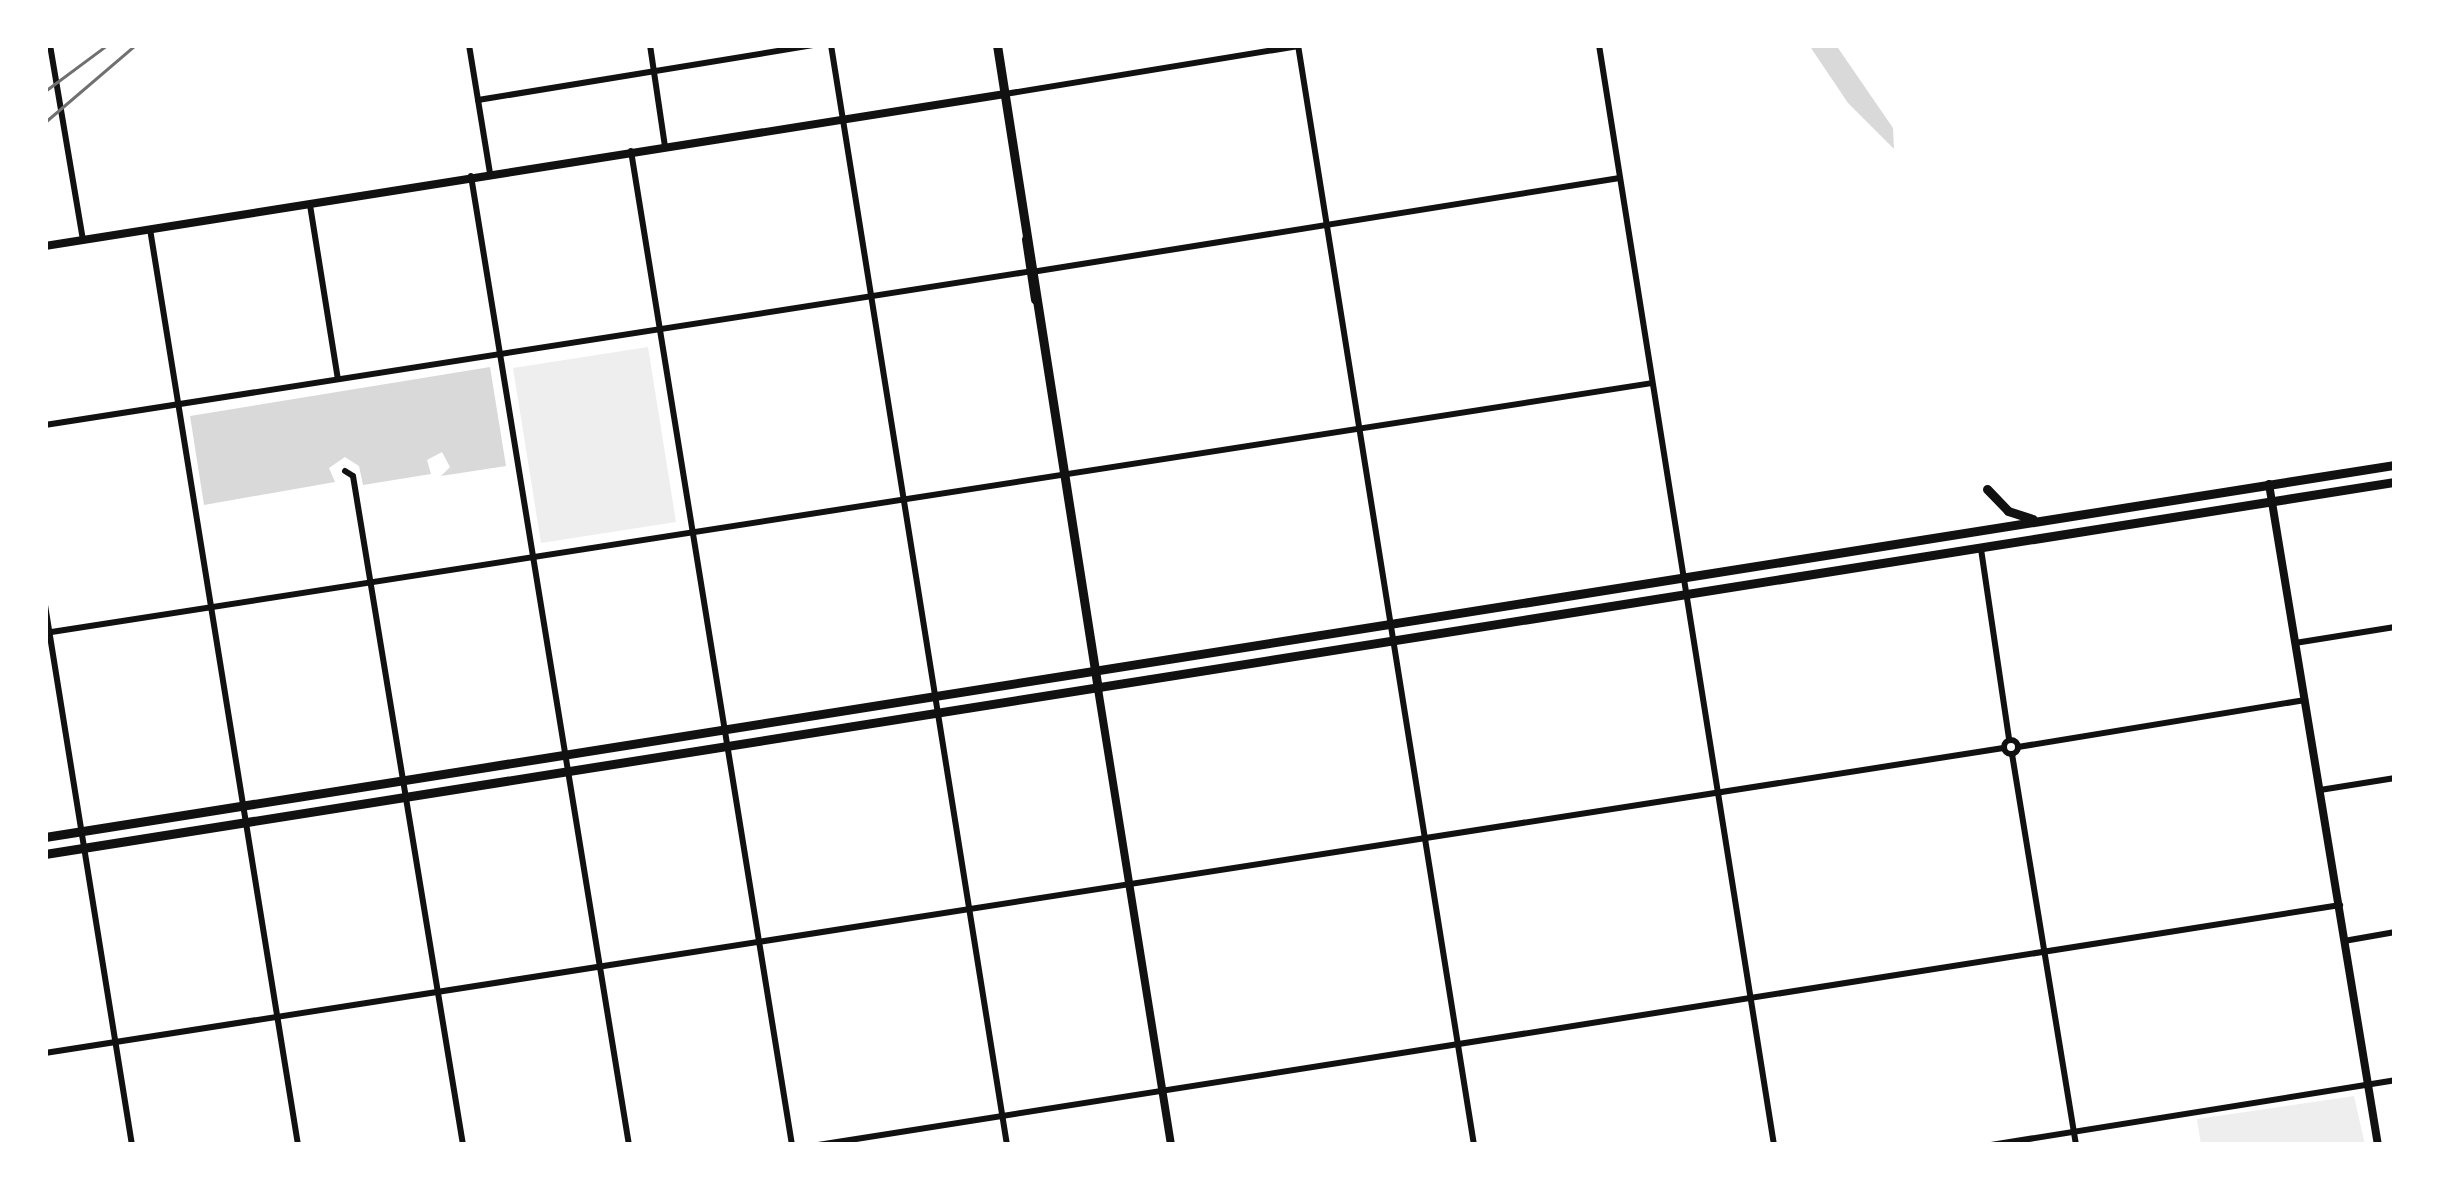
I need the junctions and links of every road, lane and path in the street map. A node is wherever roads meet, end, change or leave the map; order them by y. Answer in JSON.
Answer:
{"nodes":[{"id":1,"x":50,"y":45,"type":"edge"},
{"id":2,"x":469,"y":45,"type":"edge"},
{"id":3,"x":650,"y":45,"type":"edge"},
{"id":4,"x":815,"y":45,"type":"edge"},
{"id":5,"x":831,"y":45,"type":"edge"},
{"id":6,"x":997,"y":45,"type":"edge"},
{"id":7,"x":1299,"y":45,"type":"edge"},
{"id":8,"x":1599,"y":45,"type":"edge"},
{"id":9,"x":655,"y":71,"type":"junction"},
{"id":10,"x":1005,"y":94,"type":"junction"},
{"id":11,"x":478,"y":100,"type":"junction"},
{"id":12,"x":841,"y":119,"type":"junction"},
{"id":13,"x":665,"y":146,"type":"junction"},
{"id":14,"x":631,"y":151,"type":"junction"},
{"id":15,"x":490,"y":173,"type":"junction"},
{"id":16,"x":471,"y":176,"type":"junction"},
{"id":17,"x":1620,"y":178,"type":"junction"},
{"id":18,"x":310,"y":204,"type":"junction"},
{"id":19,"x":1325,"y":224,"type":"junction"},
{"id":20,"x":150,"y":229,"type":"junction"},
{"id":21,"x":83,"y":240,"type":"junction"},
{"id":22,"x":45,"y":246,"type":"edge"},
{"id":23,"x":1032,"y":272,"type":"junction"},
{"id":24,"x":872,"y":297,"type":"junction"},
{"id":25,"x":659,"y":331,"type":"junction"},
{"id":26,"x":499,"y":354,"type":"junction"},
{"id":27,"x":338,"y":379,"type":"junction"},
{"id":28,"x":1652,"y":382,"type":"junction"},
{"id":29,"x":177,"y":403,"type":"junction"},
{"id":30,"x":45,"y":424,"type":"edge"},
{"id":31,"x":1357,"y":432,"type":"junction"},
{"id":32,"x":2395,"y":465,"type":"edge"},
{"id":33,"x":345,"y":471,"type":"dead end"},
{"id":34,"x":1064,"y":476,"type":"junction"},
{"id":35,"x":2395,"y":482,"type":"edge"},
{"id":36,"x":2269,"y":484,"type":"junction"},
{"id":37,"x":1987,"y":489,"type":"dead end"},
{"id":38,"x":2272,"y":501,"type":"junction"},
{"id":39,"x":904,"y":502,"type":"junction"},
{"id":40,"x":2062,"y":517,"type":"junction"},
{"id":41,"x":693,"y":535,"type":"junction"},
{"id":42,"x":1981,"y":549,"type":"junction"},
{"id":43,"x":531,"y":560,"type":"junction"},
{"id":44,"x":1682,"y":578,"type":"junction"},
{"id":45,"x":371,"y":584,"type":"junction"},
{"id":46,"x":1684,"y":596,"type":"junction"},
{"id":47,"x":45,"y":605,"type":"edge"},
{"id":48,"x":208,"y":608,"type":"junction"},
{"id":49,"x":1389,"y":626,"type":"junction"},
{"id":50,"x":2395,"y":627,"type":"edge"},
{"id":51,"x":47,"y":633,"type":"edge"},
{"id":52,"x":1391,"y":642,"type":"junction"},
{"id":53,"x":2295,"y":643,"type":"junction"},
{"id":54,"x":1095,"y":672,"type":"junction"},
{"id":55,"x":1098,"y":689,"type":"junction"},
{"id":56,"x":935,"y":700,"type":"junction"},
{"id":57,"x":2306,"y":700,"type":"junction"},
{"id":58,"x":938,"y":715,"type":"junction"},
{"id":59,"x":724,"y":732,"type":"junction"},
{"id":60,"x":2009,"y":740,"type":"junction"},
{"id":61,"x":726,"y":745,"type":"junction"},
{"id":62,"x":2003,"y":748,"type":"junction"},
{"id":63,"x":2015,"y":750,"type":"junction"},
{"id":64,"x":562,"y":757,"type":"junction"},
{"id":65,"x":564,"y":770,"type":"junction"},
{"id":66,"x":2395,"y":778,"type":"edge"},
{"id":67,"x":404,"y":782,"type":"junction"},
{"id":68,"x":2320,"y":790,"type":"junction"},
{"id":69,"x":1716,"y":794,"type":"junction"},
{"id":70,"x":406,"y":795,"type":"junction"},
{"id":71,"x":242,"y":806,"type":"junction"},
{"id":72,"x":244,"y":820,"type":"junction"},
{"id":73,"x":82,"y":831,"type":"junction"},
{"id":74,"x":45,"y":837,"type":"edge"},
{"id":75,"x":1423,"y":841,"type":"junction"},
{"id":76,"x":84,"y":847,"type":"junction"},
{"id":77,"x":45,"y":854,"type":"edge"},
{"id":78,"x":1130,"y":887,"type":"junction"},
{"id":79,"x":2340,"y":905,"type":"junction"},
{"id":80,"x":970,"y":911,"type":"junction"},
{"id":81,"x":2395,"y":932,"type":"edge"},
{"id":82,"x":2344,"y":941,"type":"junction"},
{"id":83,"x":758,"y":944,"type":"junction"},
{"id":84,"x":2044,"y":952,"type":"junction"},
{"id":85,"x":598,"y":968,"type":"junction"},
{"id":86,"x":438,"y":993,"type":"junction"},
{"id":87,"x":1751,"y":1000,"type":"junction"},
{"id":88,"x":277,"y":1018,"type":"junction"},
{"id":89,"x":116,"y":1042,"type":"junction"},
{"id":90,"x":1456,"y":1046,"type":"junction"},
{"id":91,"x":45,"y":1053,"type":"edge"},
{"id":92,"x":2395,"y":1080,"type":"edge"},
{"id":93,"x":2368,"y":1084,"type":"junction"},
{"id":94,"x":1162,"y":1092,"type":"junction"},
{"id":95,"x":1002,"y":1115,"type":"junction"},
{"id":96,"x":2073,"y":1132,"type":"junction"},
{"id":97,"x":132,"y":1145,"type":"edge"},
{"id":98,"x":298,"y":1145,"type":"edge"},
{"id":99,"x":463,"y":1145,"type":"edge"},
{"id":100,"x":629,"y":1145,"type":"edge"},
{"id":101,"x":792,"y":1145,"type":"edge"},
{"id":102,"x":818,"y":1145,"type":"edge"},
{"id":103,"x":1007,"y":1145,"type":"edge"},
{"id":104,"x":1171,"y":1145,"type":"edge"},
{"id":105,"x":1474,"y":1145,"type":"edge"},
{"id":106,"x":1774,"y":1145,"type":"edge"},
{"id":107,"x":1991,"y":1145,"type":"edge"},
{"id":108,"x":2076,"y":1145,"type":"edge"},
{"id":109,"x":2378,"y":1145,"type":"edge"}],
"edges":[{"from":1,"to":21,"type":"street"},
{"from":2,"to":11,"type":"street"},
{"from":3,"to":9,"type":"street"},
{"from":4,"to":9,"type":"street"},
{"from":5,"to":12,"type":"street"},
{"from":6,"to":10,"type":"main road"},
{"from":7,"to":10,"type":"street"},
{"from":7,"to":19,"type":"street"},
{"from":8,"to":17,"type":"street"},
{"from":9,"to":11,"type":"street"},
{"from":9,"to":13,"type":"street"},
{"from":10,"to":12,"type":"street"},
{"from":10,"to":23,"type":"main road"},
{"from":11,"to":15,"type":"street"},
{"from":12,"to":13,"type":"street"},
{"from":12,"to":24,"type":"street"},
{"from":13,"to":14,"type":"street"},
{"from":14,"to":15,"type":"street"},
{"from":14,"to":25,"type":"street"},
{"from":15,"to":16,"type":"street"},
{"from":16,"to":18,"type":"street"},
{"from":16,"to":26,"type":"street"},
{"from":17,"to":19,"type":"street"},
{"from":17,"to":28,"type":"street"},
{"from":18,"to":20,"type":"street"},
{"from":18,"to":27,"type":"street"},
{"from":19,"to":23,"type":"street"},
{"from":19,"to":31,"type":"street"},
{"from":20,"to":21,"type":"street"},
{"from":20,"to":29,"type":"street"},
{"from":21,"to":22,"type":"street"},
{"from":23,"to":24,"type":"street"},
{"from":23,"to":34,"type":"main road"},
{"from":24,"to":25,"type":"street"},
{"from":24,"to":39,"type":"street"},
{"from":25,"to":26,"type":"street"},
{"from":25,"to":41,"type":"street"},
{"from":26,"to":27,"type":"street"},
{"from":26,"to":43,"type":"street"},
{"from":27,"to":29,"type":"street"},
{"from":28,"to":31,"type":"street"},
{"from":28,"to":44,"type":"street"},
{"from":29,"to":30,"type":"street"},
{"from":29,"to":48,"type":"street"},
{"from":31,"to":34,"type":"street"},
{"from":31,"to":49,"type":"street"},
{"from":32,"to":36,"type":"main road"},
{"from":33,"to":45,"type":"street"},
{"from":34,"to":39,"type":"street"},
{"from":34,"to":54,"type":"main road"},
{"from":35,"to":38,"type":"main road"},
{"from":36,"to":38,"type":"street"},
{"from":36,"to":40,"type":"main road"},
{"from":37,"to":40,"type":"main road"},
{"from":38,"to":42,"type":"main road"},
{"from":38,"to":53,"type":"street"},
{"from":39,"to":41,"type":"street"},
{"from":39,"to":56,"type":"street"},
{"from":40,"to":44,"type":"main road"},
{"from":41,"to":43,"type":"street"},
{"from":41,"to":59,"type":"street"},
{"from":42,"to":46,"type":"main road"},
{"from":42,"to":60,"type":"street"},
{"from":43,"to":45,"type":"street"},
{"from":43,"to":64,"type":"street"},
{"from":44,"to":46,"type":"street"},
{"from":44,"to":49,"type":"main road"},
{"from":45,"to":48,"type":"street"},
{"from":45,"to":67,"type":"street"},
{"from":46,"to":52,"type":"main road"},
{"from":46,"to":69,"type":"street"},
{"from":47,"to":51,"type":"street"},
{"from":48,"to":51,"type":"street"},
{"from":48,"to":71,"type":"street"},
{"from":49,"to":52,"type":"street"},
{"from":49,"to":54,"type":"main road"},
{"from":50,"to":53,"type":"street"},
{"from":51,"to":73,"type":"street"},
{"from":52,"to":55,"type":"main road"},
{"from":52,"to":75,"type":"street"},
{"from":53,"to":57,"type":"street"},
{"from":54,"to":55,"type":"main road"},
{"from":54,"to":56,"type":"main road"},
{"from":55,"to":58,"type":"main road"},
{"from":55,"to":78,"type":"street"},
{"from":56,"to":58,"type":"street"},
{"from":56,"to":59,"type":"main road"},
{"from":57,"to":63,"type":"street"},
{"from":57,"to":68,"type":"street"},
{"from":58,"to":61,"type":"main road"},
{"from":58,"to":80,"type":"street"},
{"from":59,"to":61,"type":"street"},
{"from":59,"to":64,"type":"main road"},
{"from":60,"to":62,"type":"street"},
{"from":60,"to":63,"type":"street"},
{"from":61,"to":65,"type":"main road"},
{"from":61,"to":83,"type":"street"},
{"from":62,"to":63,"type":"street"},
{"from":62,"to":69,"type":"street"},
{"from":63,"to":84,"type":"street"},
{"from":64,"to":65,"type":"street"},
{"from":64,"to":67,"type":"main road"},
{"from":65,"to":70,"type":"main road"},
{"from":65,"to":85,"type":"street"},
{"from":66,"to":68,"type":"street"},
{"from":67,"to":70,"type":"street"},
{"from":67,"to":71,"type":"main road"},
{"from":68,"to":79,"type":"street"},
{"from":69,"to":75,"type":"street"},
{"from":69,"to":87,"type":"street"},
{"from":70,"to":72,"type":"main road"},
{"from":70,"to":86,"type":"street"},
{"from":71,"to":72,"type":"street"},
{"from":71,"to":73,"type":"main road"},
{"from":72,"to":76,"type":"main road"},
{"from":72,"to":88,"type":"street"},
{"from":73,"to":74,"type":"main road"},
{"from":73,"to":76,"type":"street"},
{"from":75,"to":78,"type":"street"},
{"from":75,"to":90,"type":"street"},
{"from":76,"to":77,"type":"main road"},
{"from":76,"to":89,"type":"street"},
{"from":78,"to":80,"type":"street"},
{"from":78,"to":94,"type":"street"},
{"from":79,"to":82,"type":"street"},
{"from":79,"to":84,"type":"street"},
{"from":80,"to":83,"type":"street"},
{"from":80,"to":95,"type":"street"},
{"from":81,"to":82,"type":"street"},
{"from":82,"to":93,"type":"street"},
{"from":83,"to":85,"type":"street"},
{"from":83,"to":101,"type":"street"},
{"from":84,"to":87,"type":"street"},
{"from":84,"to":96,"type":"street"},
{"from":85,"to":86,"type":"street"},
{"from":85,"to":100,"type":"street"},
{"from":86,"to":88,"type":"street"},
{"from":86,"to":99,"type":"street"},
{"from":87,"to":90,"type":"street"},
{"from":87,"to":106,"type":"street"},
{"from":88,"to":89,"type":"street"},
{"from":88,"to":98,"type":"street"},
{"from":89,"to":91,"type":"street"},
{"from":89,"to":97,"type":"street"},
{"from":90,"to":94,"type":"street"},
{"from":90,"to":105,"type":"street"},
{"from":92,"to":93,"type":"street"},
{"from":93,"to":96,"type":"street"},
{"from":93,"to":109,"type":"street"},
{"from":94,"to":95,"type":"street"},
{"from":94,"to":104,"type":"street"},
{"from":95,"to":102,"type":"street"},
{"from":95,"to":103,"type":"street"},
{"from":96,"to":107,"type":"street"},
{"from":96,"to":108,"type":"street"}]}
